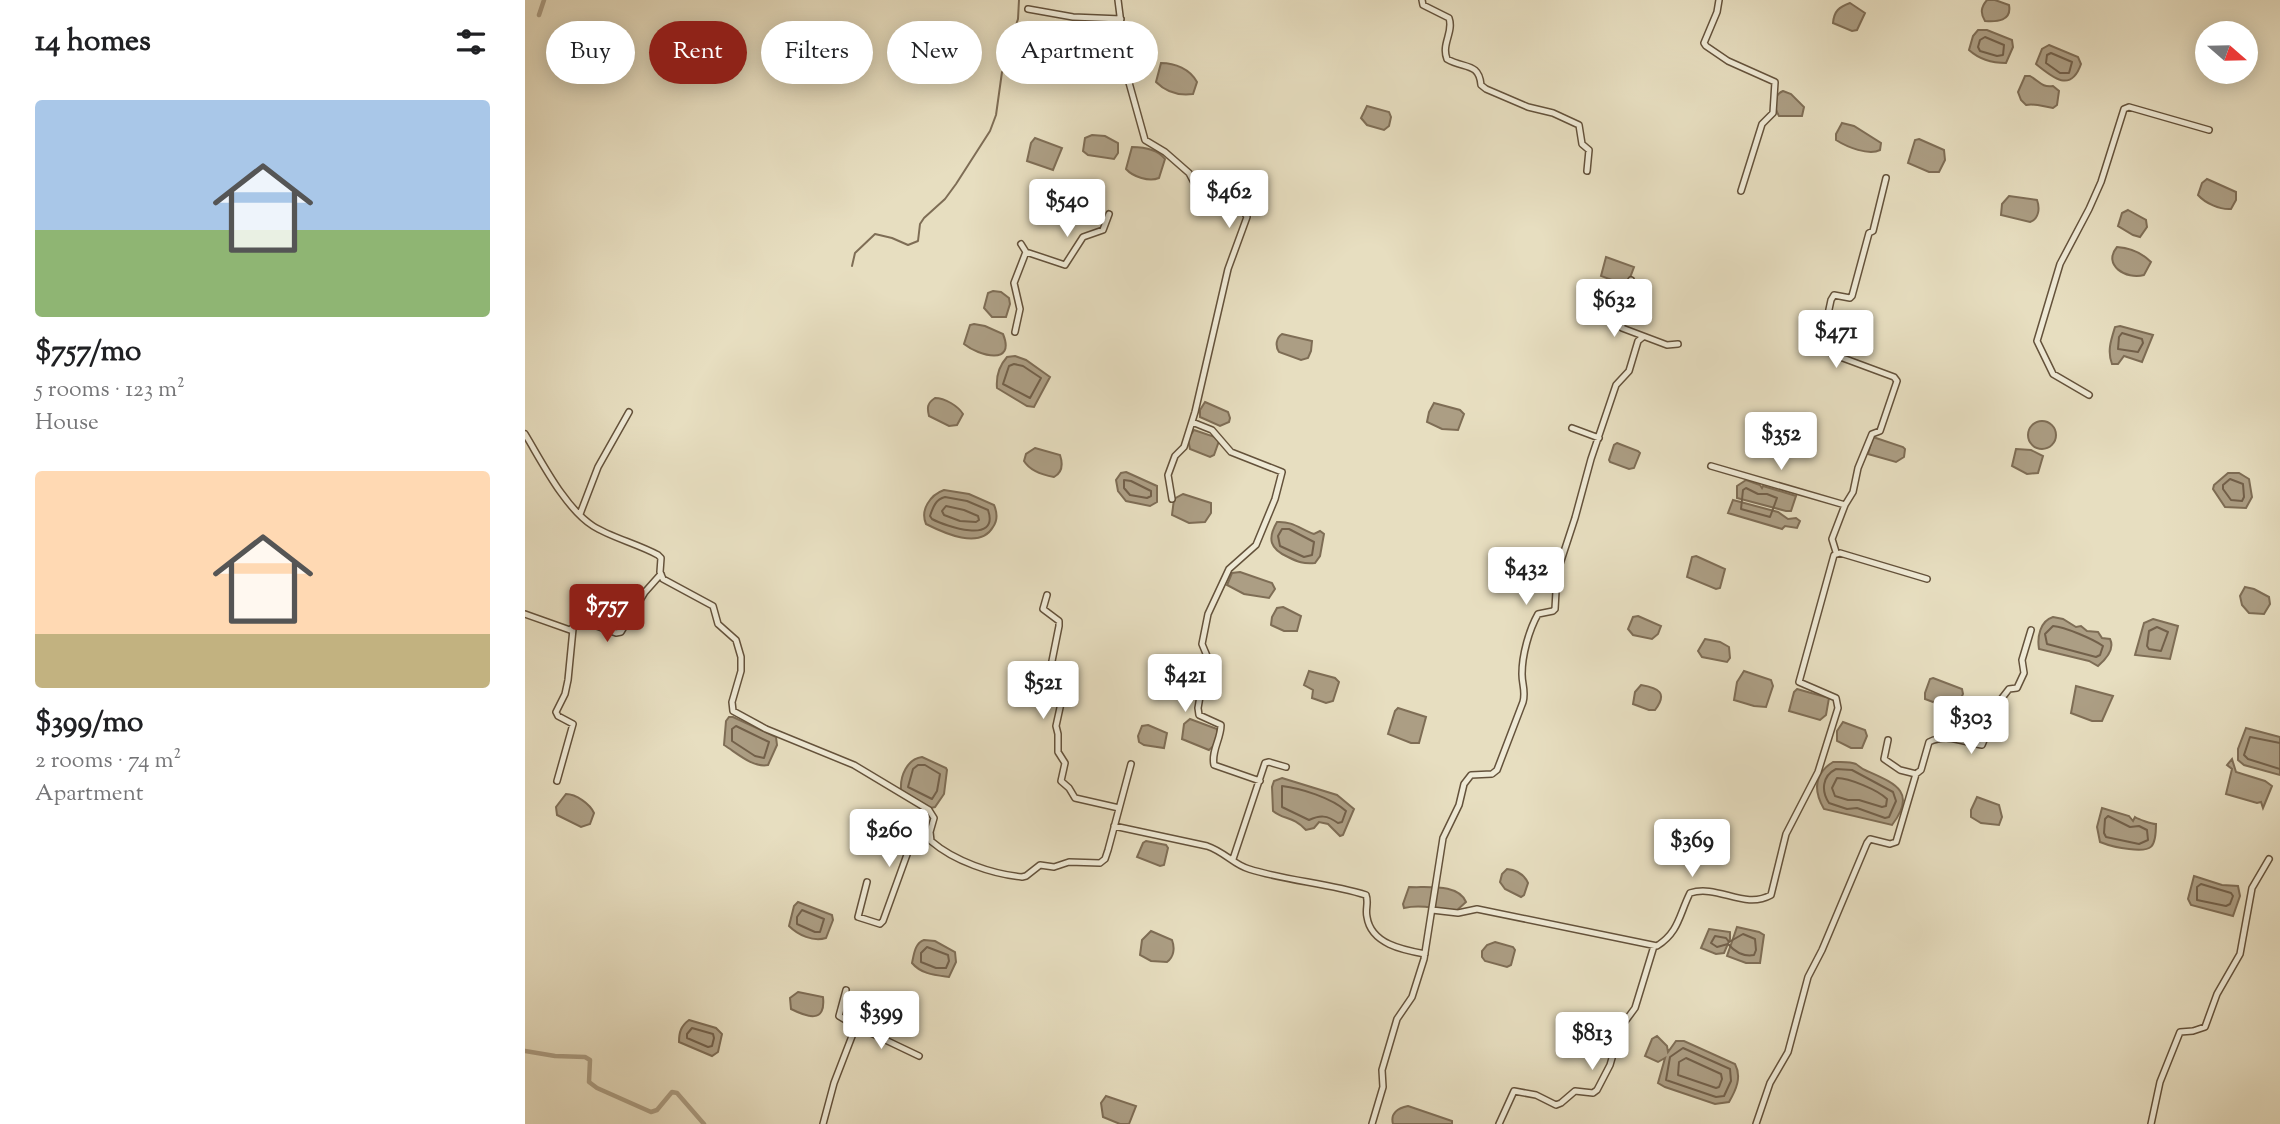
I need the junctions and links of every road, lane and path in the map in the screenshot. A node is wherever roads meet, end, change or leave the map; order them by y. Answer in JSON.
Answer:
{"nodes":[{"id":1,"x":1118,"y":0,"type":"edge"},
{"id":2,"x":1422,"y":0,"type":"edge"},
{"id":3,"x":1719,"y":0,"type":"edge"},
{"id":4,"x":1028,"y":9,"type":"dead end"},
{"id":5,"x":1121,"y":19,"type":"junction"},
{"id":6,"x":2209,"y":130,"type":"dead end"},
{"id":7,"x":1587,"y":170,"type":"dead end"},
{"id":8,"x":1886,"y":178,"type":"dead end"},
{"id":9,"x":1741,"y":191,"type":"dead end"},
{"id":10,"x":1109,"y":214,"type":"dead end"},
{"id":11,"x":1021,"y":244,"type":"dead end"},
{"id":12,"x":1026,"y":252,"type":"junction"},
{"id":13,"x":1631,"y":280,"type":"dead end"},
{"id":14,"x":1015,"y":332,"type":"dead end"},
{"id":15,"x":1643,"y":337,"type":"junction"},
{"id":16,"x":1678,"y":344,"type":"dead end"},
{"id":17,"x":2089,"y":395,"type":"dead end"},
{"id":18,"x":629,"y":412,"type":"dead end"},
{"id":19,"x":1192,"y":422,"type":"junction"},
{"id":20,"x":1572,"y":428,"type":"dead end"},
{"id":21,"x":525,"y":434,"type":"edge"},
{"id":22,"x":1599,"y":439,"type":"junction"},
{"id":23,"x":1711,"y":466,"type":"dead end"},
{"id":24,"x":1172,"y":499,"type":"dead end"},
{"id":25,"x":1845,"y":505,"type":"junction"},
{"id":26,"x":580,"y":514,"type":"junction"},
{"id":27,"x":1836,"y":552,"type":"junction"},
{"id":28,"x":661,"y":574,"type":"junction"},
{"id":29,"x":1927,"y":579,"type":"dead end"},
{"id":30,"x":1048,"y":595,"type":"dead end"},
{"id":31,"x":525,"y":614,"type":"edge"},
{"id":32,"x":573,"y":629,"type":"junction"},
{"id":33,"x":2031,"y":631,"type":"dead end"},
{"id":34,"x":1888,"y":740,"type":"dead end"},
{"id":35,"x":1131,"y":764,"type":"dead end"},
{"id":36,"x":1286,"y":766,"type":"dead end"},
{"id":37,"x":1916,"y":774,"type":"junction"},
{"id":38,"x":557,"y":781,"type":"dead end"},
{"id":39,"x":1260,"y":781,"type":"junction"},
{"id":40,"x":1119,"y":808,"type":"junction"},
{"id":41,"x":1114,"y":826,"type":"junction"},
{"id":42,"x":930,"y":837,"type":"junction"},
{"id":43,"x":1233,"y":859,"type":"junction"},
{"id":44,"x":2269,"y":859,"type":"dead end"},
{"id":45,"x":867,"y":882,"type":"dead end"},
{"id":46,"x":1432,"y":910,"type":"junction"},
{"id":47,"x":1654,"y":946,"type":"junction"},
{"id":48,"x":1425,"y":954,"type":"junction"},
{"id":49,"x":846,"y":990,"type":"dead end"},
{"id":50,"x":854,"y":1025,"type":"junction"},
{"id":51,"x":919,"y":1056,"type":"dead end"},
{"id":52,"x":823,"y":1124,"type":"edge"},
{"id":53,"x":1372,"y":1124,"type":"edge"},
{"id":54,"x":1499,"y":1124,"type":"edge"},
{"id":55,"x":1756,"y":1124,"type":"edge"},
{"id":56,"x":2151,"y":1124,"type":"edge"}],
"edges":[{"from":1,"to":5,"type":"street"},
{"from":2,"to":7,"type":"street"},
{"from":3,"to":9,"type":"street"},
{"from":4,"to":5,"type":"street"},
{"from":5,"to":19,"type":"street"},
{"from":6,"to":17,"type":"street"},
{"from":8,"to":25,"type":"street"},
{"from":10,"to":12,"type":"street"},
{"from":11,"to":12,"type":"street"},
{"from":12,"to":14,"type":"street"},
{"from":13,"to":15,"type":"street"},
{"from":15,"to":16,"type":"street"},
{"from":15,"to":22,"type":"street"},
{"from":18,"to":26,"type":"street"},
{"from":19,"to":24,"type":"street"},
{"from":19,"to":39,"type":"street"},
{"from":20,"to":22,"type":"street"},
{"from":21,"to":26,"type":"street"},
{"from":22,"to":46,"type":"street"},
{"from":23,"to":25,"type":"street"},
{"from":25,"to":27,"type":"street"},
{"from":26,"to":28,"type":"street"},
{"from":27,"to":29,"type":"street"},
{"from":27,"to":47,"type":"street"},
{"from":28,"to":32,"type":"street"},
{"from":28,"to":42,"type":"street"},
{"from":30,"to":40,"type":"street"},
{"from":31,"to":32,"type":"street"},
{"from":32,"to":38,"type":"street"},
{"from":33,"to":37,"type":"street"},
{"from":34,"to":37,"type":"street"},
{"from":35,"to":40,"type":"street"},
{"from":36,"to":39,"type":"street"},
{"from":37,"to":55,"type":"street"},
{"from":39,"to":43,"type":"street"},
{"from":40,"to":41,"type":"street"},
{"from":41,"to":42,"type":"street"},
{"from":41,"to":43,"type":"street"},
{"from":42,"to":45,"type":"street"},
{"from":43,"to":48,"type":"street"},
{"from":44,"to":56,"type":"street"},
{"from":46,"to":47,"type":"street"},
{"from":46,"to":48,"type":"street"},
{"from":47,"to":54,"type":"street"},
{"from":48,"to":53,"type":"street"},
{"from":49,"to":50,"type":"street"},
{"from":50,"to":51,"type":"street"},
{"from":50,"to":52,"type":"street"}]}
